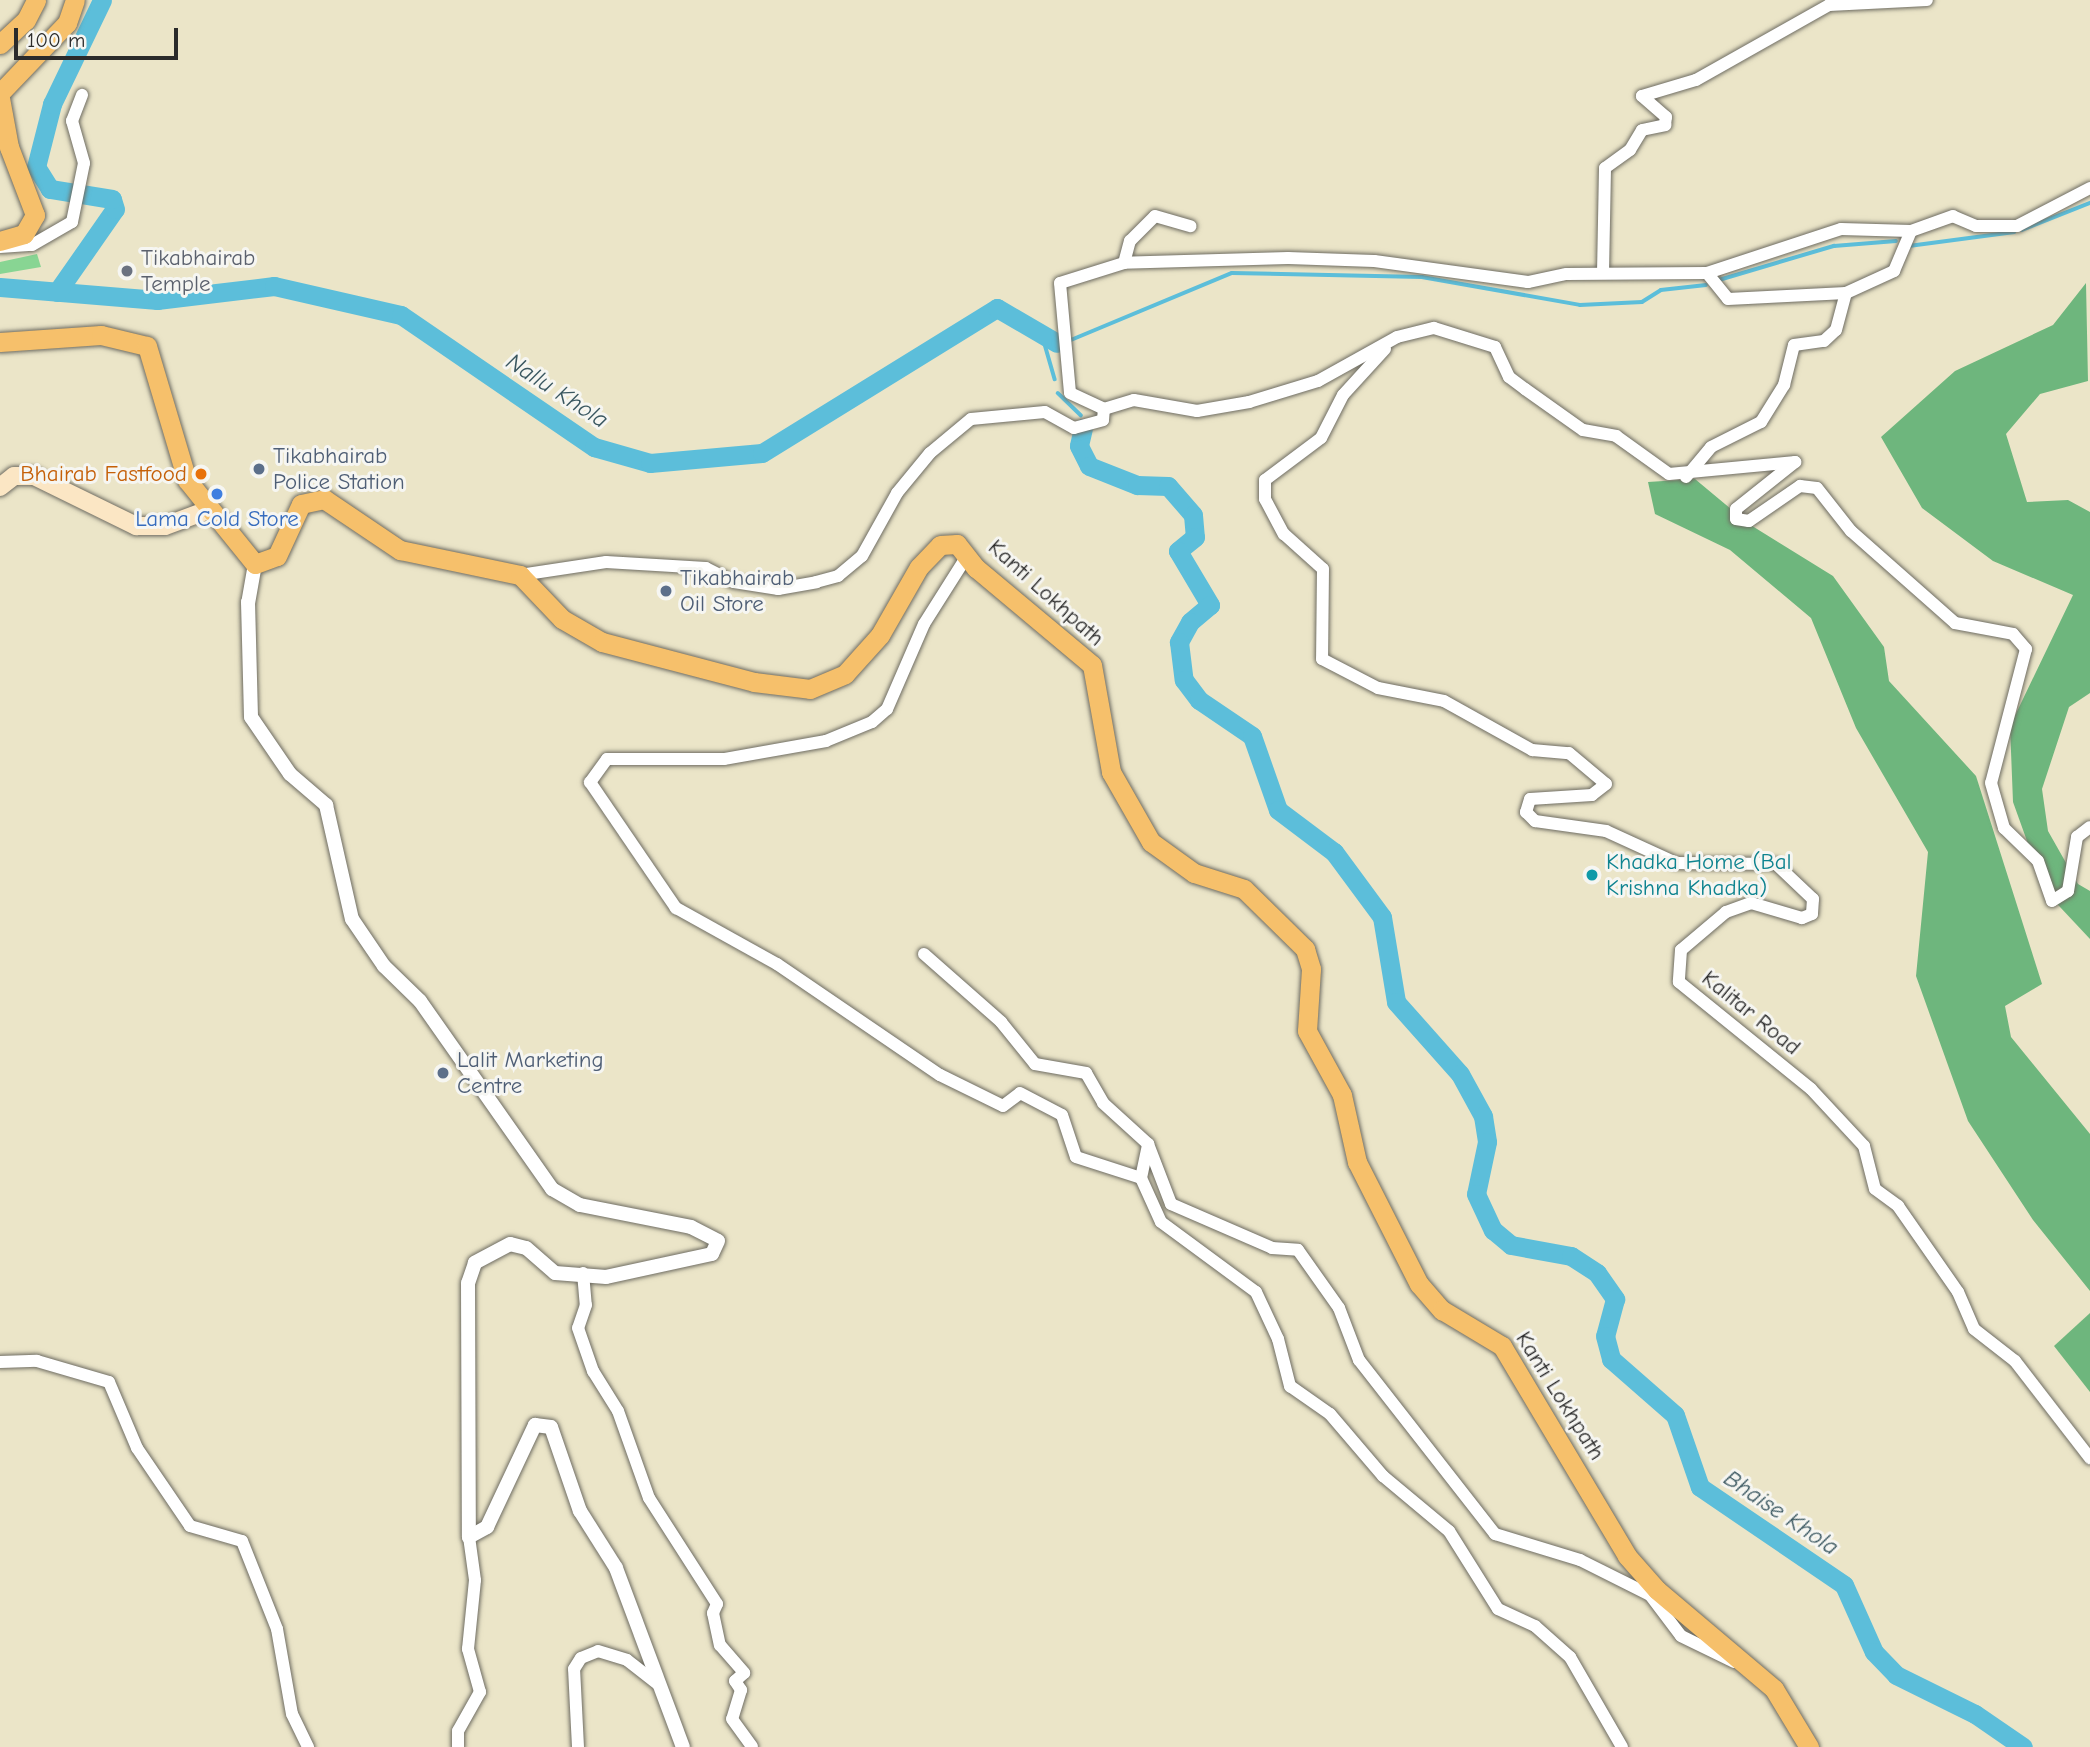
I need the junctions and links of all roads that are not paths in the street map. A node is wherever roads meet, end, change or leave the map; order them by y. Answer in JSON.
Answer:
{"nodes":[{"id":1,"x":36,"y":0,"type":"edge"},
{"id":2,"x":75,"y":0,"type":"edge"},
{"id":3,"x":1927,"y":0,"type":"edge"},
{"id":4,"x":0,"y":44,"type":"edge"},
{"id":5,"x":0,"y":93,"type":"edge"},
{"id":6,"x":82,"y":95,"type":"dead end"},
{"id":7,"x":0,"y":98,"type":"edge"},
{"id":8,"x":2090,"y":188,"type":"edge"},
{"id":9,"x":1191,"y":226,"type":"dead end"},
{"id":10,"x":1911,"y":231,"type":"junction"},
{"id":11,"x":0,"y":241,"type":"edge"},
{"id":12,"x":0,"y":247,"type":"edge"},
{"id":13,"x":1124,"y":263,"type":"junction"},
{"id":14,"x":1603,"y":273,"type":"junction"},
{"id":15,"x":1707,"y":273,"type":"junction"},
{"id":16,"x":1846,"y":293,"type":"junction"},
{"id":17,"x":1397,"y":337,"type":"junction"},
{"id":18,"x":0,"y":342,"type":"edge"},
{"id":19,"x":1104,"y":409,"type":"junction"},
{"id":20,"x":1686,"y":477,"type":"junction"},
{"id":21,"x":0,"y":487,"type":"edge"},
{"id":22,"x":208,"y":510,"type":"junction"},
{"id":23,"x":967,"y":556,"type":"junction"},
{"id":24,"x":256,"y":564,"type":"junction"},
{"id":25,"x":520,"y":575,"type":"junction"},
{"id":26,"x":2090,"y":827,"type":"edge"},
{"id":27,"x":924,"y":954,"type":"dead end"},
{"id":28,"x":1148,"y":1144,"type":"junction"},
{"id":29,"x":1141,"y":1178,"type":"junction"},
{"id":30,"x":583,"y":1273,"type":"junction"},
{"id":31,"x":0,"y":1362,"type":"edge"},
{"id":32,"x":2090,"y":1458,"type":"edge"},
{"id":33,"x":469,"y":1537,"type":"junction"},
{"id":34,"x":1747,"y":1667,"type":"junction"},
{"id":35,"x":659,"y":1685,"type":"junction"},
{"id":36,"x":308,"y":1747,"type":"edge"},
{"id":37,"x":458,"y":1747,"type":"edge"},
{"id":38,"x":578,"y":1747,"type":"edge"},
{"id":39,"x":683,"y":1747,"type":"edge"},
{"id":40,"x":752,"y":1747,"type":"edge"},
{"id":41,"x":1622,"y":1747,"type":"edge"},
{"id":42,"x":1809,"y":1747,"type":"edge"}],
"edges":[{"from":1,"to":4,"type":"main road"},
{"from":2,"to":5,"type":"main road"},
{"from":3,"to":14,"type":"street"},
{"from":6,"to":12,"type":"street"},
{"from":7,"to":11,"type":"main road"},
{"from":8,"to":10,"type":"street"},
{"from":9,"to":13,"type":"street"},
{"from":10,"to":15,"type":"street"},
{"from":10,"to":16,"type":"street"},
{"from":13,"to":14,"type":"street"},
{"from":13,"to":19,"type":"street"},
{"from":14,"to":15,"type":"street"},
{"from":15,"to":16,"type":"street"},
{"from":16,"to":20,"type":"street"},
{"from":17,"to":19,"type":"street"},
{"from":17,"to":20,"type":"street"},
{"from":17,"to":32,"type":"street","name":"Kalitar Road"},
{"from":18,"to":22,"type":"main road"},
{"from":19,"to":25,"type":"street"},
{"from":20,"to":26,"type":"street"},
{"from":21,"to":22,"type":"main road"},
{"from":22,"to":24,"type":"main road"},
{"from":23,"to":25,"type":"main road","name":"Kanti Lokhpath"},
{"from":23,"to":29,"type":"street"},
{"from":23,"to":34,"type":"main road","name":"Kanti Lokhpath"},
{"from":24,"to":25,"type":"main road"},
{"from":24,"to":30,"type":"street"},
{"from":27,"to":28,"type":"street"},
{"from":28,"to":29,"type":"street"},
{"from":28,"to":34,"type":"street"},
{"from":29,"to":41,"type":"street"},
{"from":30,"to":33,"type":"street"},
{"from":30,"to":40,"type":"street"},
{"from":31,"to":36,"type":"street"},
{"from":33,"to":35,"type":"street"},
{"from":33,"to":37,"type":"street"},
{"from":34,"to":42,"type":"main road","name":"Kanti Lokhpath"},
{"from":35,"to":38,"type":"street"},
{"from":35,"to":39,"type":"street"}]}
